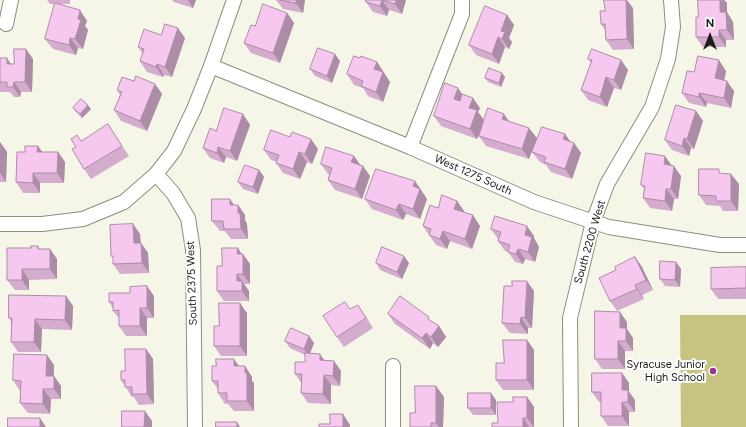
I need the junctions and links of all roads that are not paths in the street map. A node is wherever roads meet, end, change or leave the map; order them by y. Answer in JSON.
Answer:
{"nodes":[{"id":1,"x":11,"y":0,"type":"edge"},
{"id":2,"x":234,"y":0,"type":"edge"},
{"id":3,"x":462,"y":0,"type":"edge"},
{"id":4,"x":671,"y":0,"type":"edge"},
{"id":5,"x":6,"y":24,"type":"dead end"},
{"id":6,"x":211,"y":66,"type":"junction"},
{"id":7,"x":410,"y":147,"type":"junction"},
{"id":8,"x":156,"y":174,"type":"junction"},
{"id":9,"x":593,"y":222,"type":"junction"},
{"id":10,"x":0,"y":224,"type":"edge"},
{"id":11,"x":746,"y":245,"type":"edge"},
{"id":12,"x":393,"y":366,"type":"dead end"},
{"id":13,"x":195,"y":427,"type":"edge"},
{"id":14,"x":393,"y":427,"type":"edge"},
{"id":15,"x":571,"y":427,"type":"edge"}],
"edges":[{"from":1,"to":5,"type":"street"},
{"from":2,"to":6,"type":"street"},
{"from":3,"to":7,"type":"street"},
{"from":4,"to":9,"type":"street","name":"South 2200 West"},
{"from":6,"to":7,"type":"street","name":"West 1275 South"},
{"from":6,"to":8,"type":"street"},
{"from":7,"to":9,"type":"street","name":"West 1275 South"},
{"from":8,"to":10,"type":"street"},
{"from":8,"to":13,"type":"street","name":"South 2375 West"},
{"from":9,"to":11,"type":"street","name":"West 1275 South"},
{"from":9,"to":15,"type":"street","name":"South 2200 West"},
{"from":12,"to":14,"type":"street"}]}
